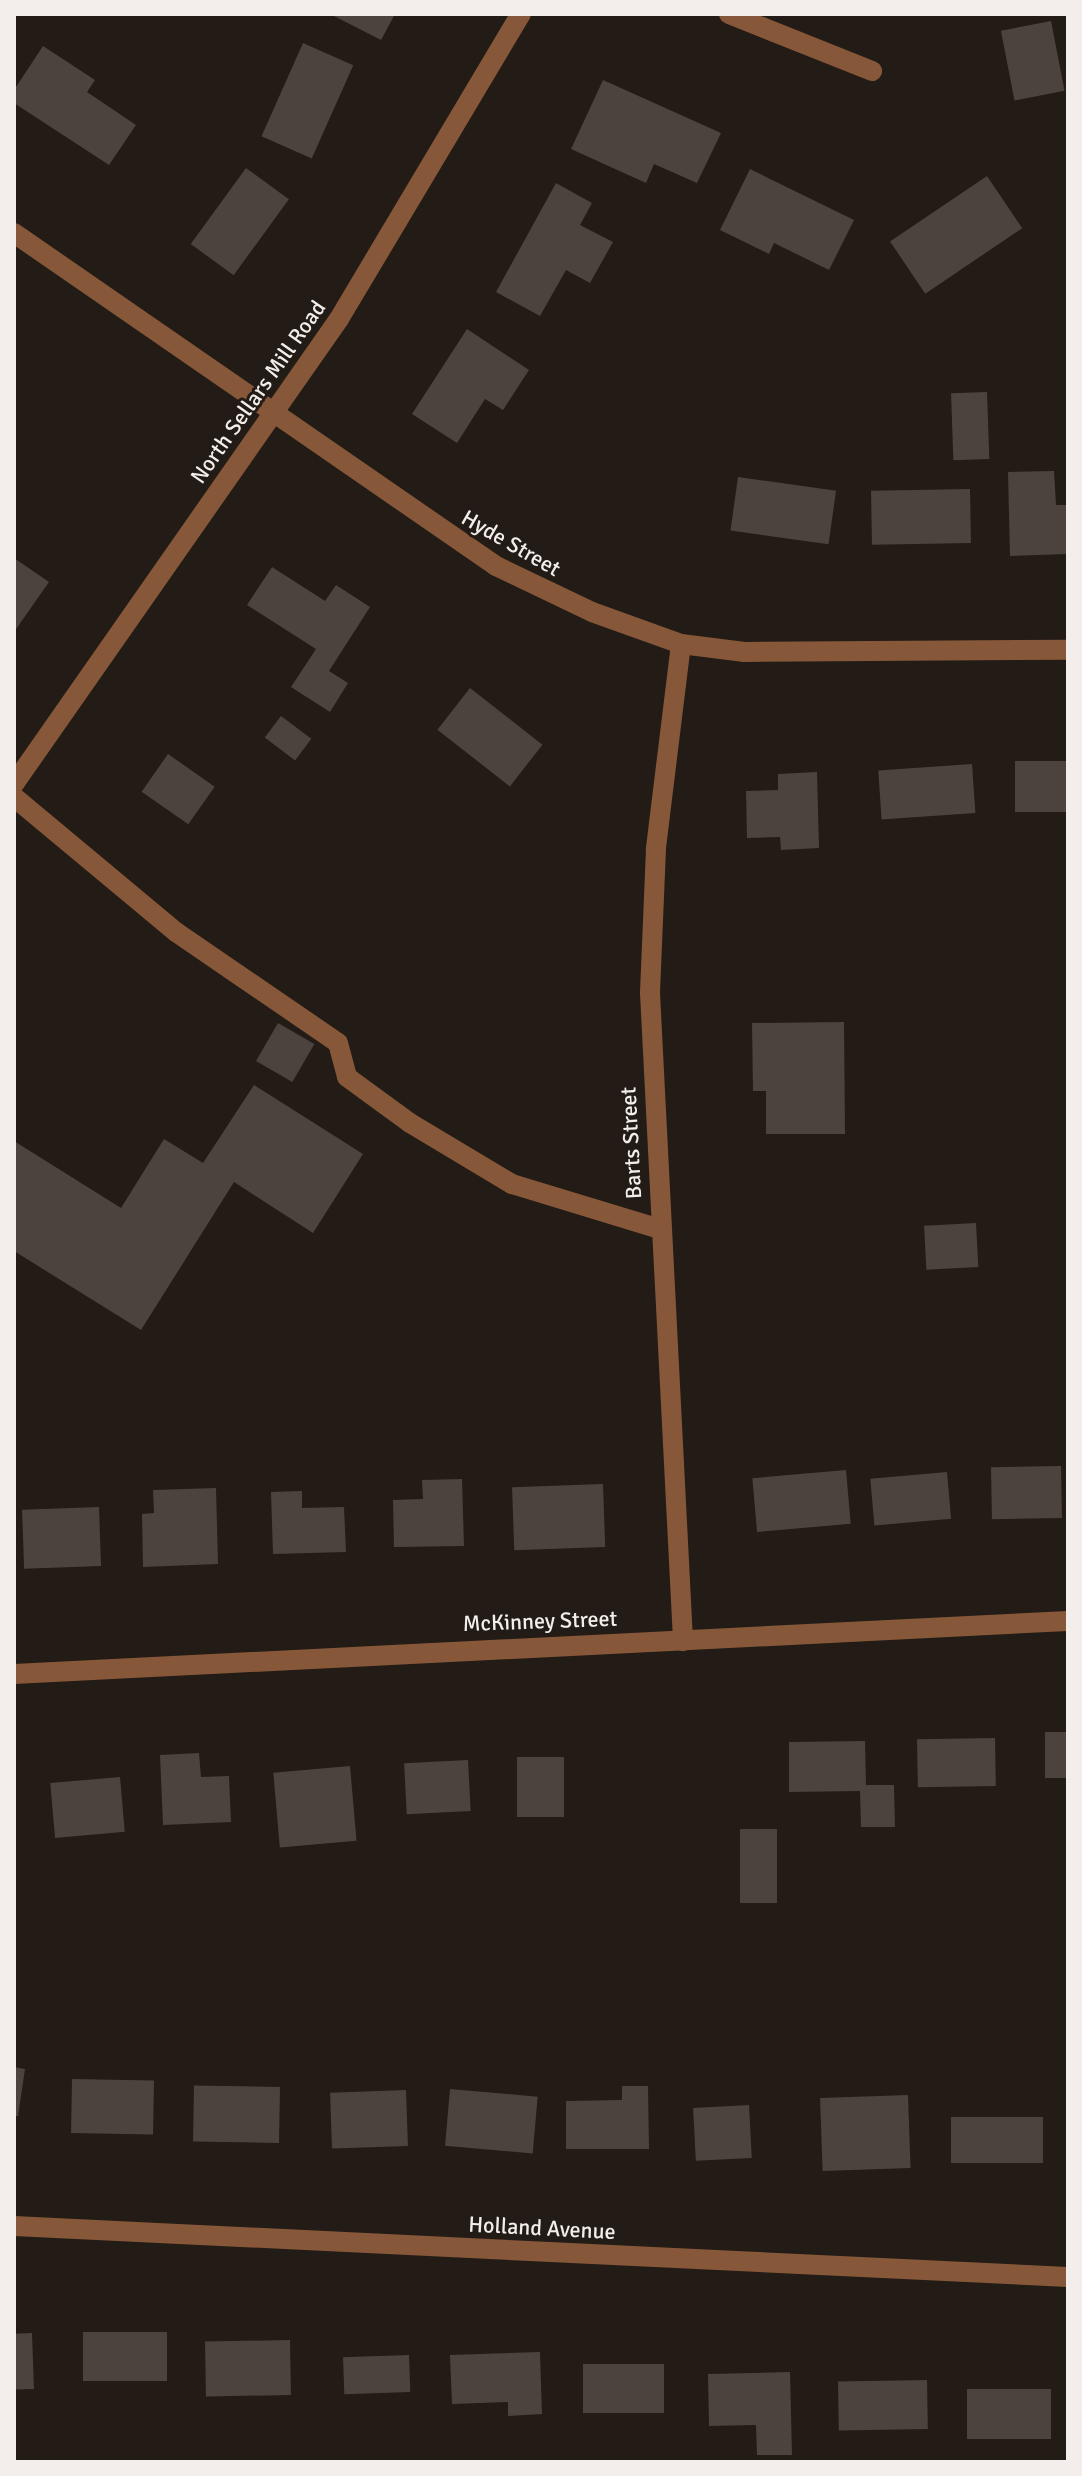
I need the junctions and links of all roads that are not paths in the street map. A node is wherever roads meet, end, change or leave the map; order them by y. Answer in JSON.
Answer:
{"nodes":[{"id":1,"x":521,"y":14,"type":"edge"},
{"id":2,"x":729,"y":14,"type":"edge"},
{"id":3,"x":872,"y":71,"type":"dead end"},
{"id":4,"x":14,"y":233,"type":"edge"},
{"id":5,"x":270,"y":417,"type":"junction"},
{"id":6,"x":681,"y":644,"type":"junction"},
{"id":7,"x":1068,"y":650,"type":"edge"},
{"id":8,"x":14,"y":784,"type":"edge"},
{"id":9,"x":14,"y":797,"type":"edge"},
{"id":10,"x":660,"y":1229,"type":"junction"},
{"id":11,"x":1068,"y":1621,"type":"edge"},
{"id":12,"x":683,"y":1641,"type":"junction"},
{"id":13,"x":14,"y":1674,"type":"edge"},
{"id":14,"x":14,"y":2226,"type":"edge"},
{"id":15,"x":1068,"y":2277,"type":"edge"}],
"edges":[{"from":1,"to":5,"type":"street","name":"North Sellars Mill Road"},
{"from":2,"to":3,"type":"street"},
{"from":4,"to":5,"type":"street","name":"Hyde Street"},
{"from":5,"to":6,"type":"street","name":"Hyde Street"},
{"from":5,"to":8,"type":"street","name":"North Sellars Mill Road"},
{"from":6,"to":7,"type":"street","name":"Hyde Street"},
{"from":6,"to":10,"type":"street","name":"Barts Street"},
{"from":9,"to":10,"type":"street"},
{"from":10,"to":12,"type":"street","name":"Barts Street"},
{"from":11,"to":12,"type":"street","name":"McKinney Street"},
{"from":12,"to":13,"type":"street","name":"McKinney Street"},
{"from":14,"to":15,"type":"street","name":"Holland Avenue"}]}
